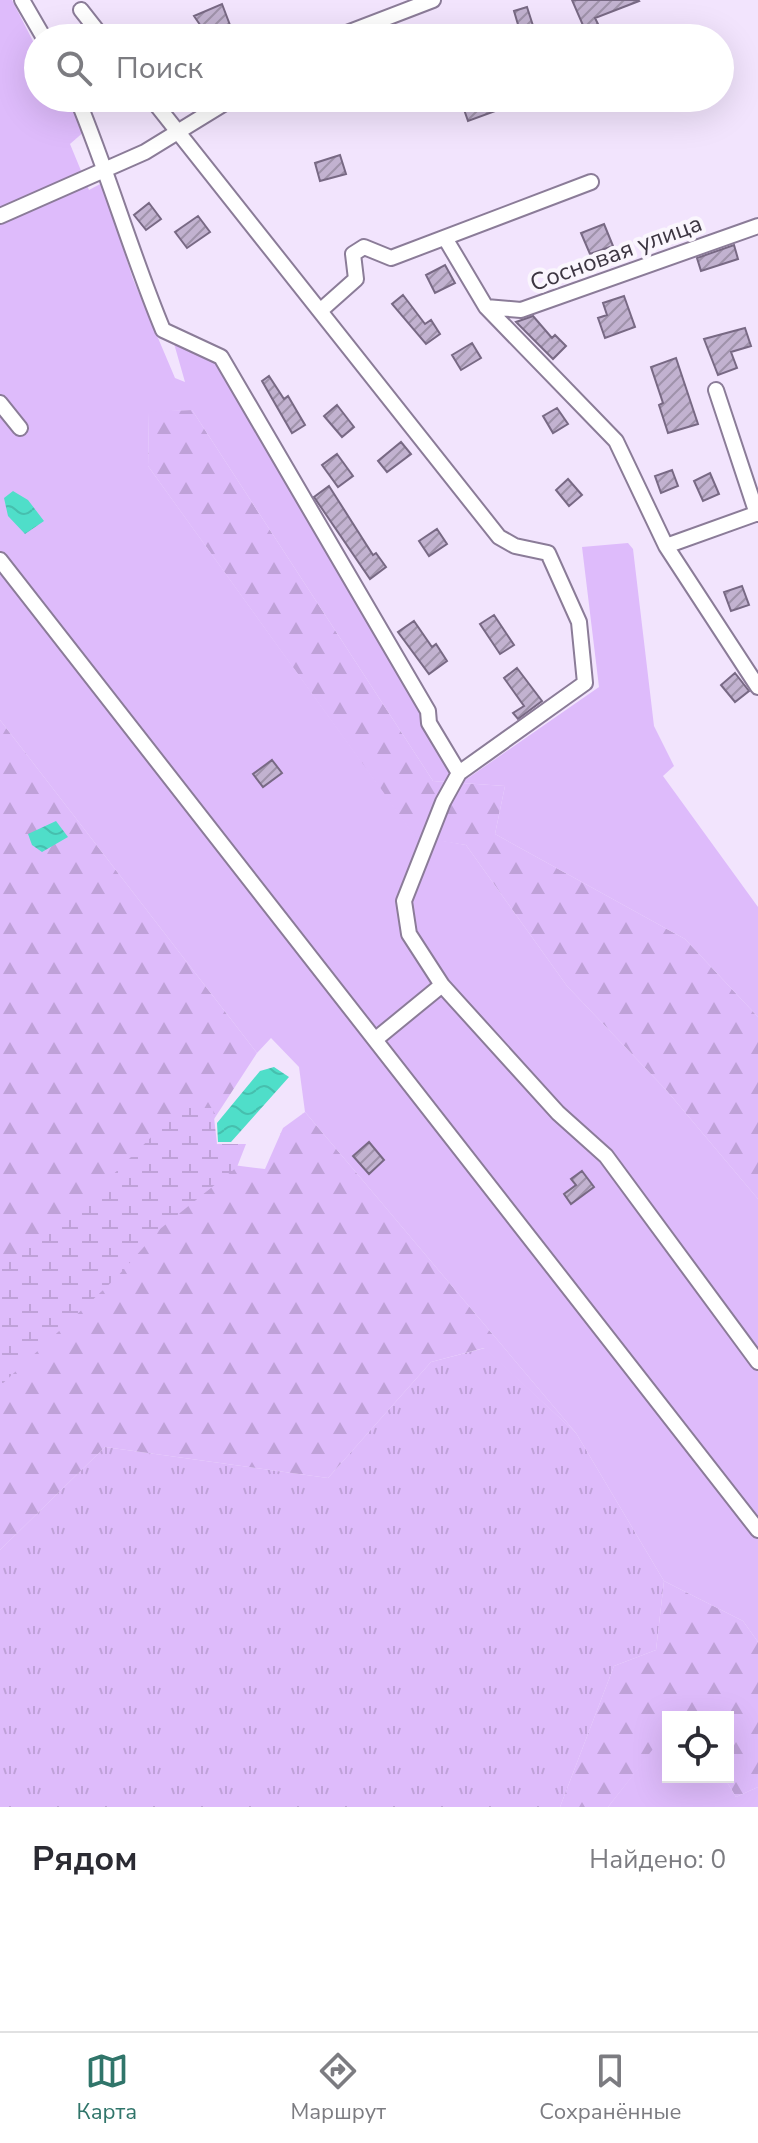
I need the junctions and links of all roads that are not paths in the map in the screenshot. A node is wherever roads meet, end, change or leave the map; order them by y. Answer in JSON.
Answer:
{"nodes":[{"id":1,"x":22,"y":0,"type":"edge"},
{"id":2,"x":433,"y":0,"type":"edge"},
{"id":3,"x":81,"y":10,"type":"dead end"},
{"id":4,"x":36,"y":24,"type":"edge"},
{"id":5,"x":92,"y":24,"type":"edge"},
{"id":6,"x":370,"y":24,"type":"edge"},
{"id":7,"x":83,"y":112,"type":"edge"},
{"id":8,"x":162,"y":112,"type":"edge"},
{"id":9,"x":210,"y":112,"type":"edge"},
{"id":10,"x":178,"y":132,"type":"junction"},
{"id":11,"x":107,"y":171,"type":"junction"},
{"id":12,"x":591,"y":182,"type":"dead end"},
{"id":13,"x":0,"y":216,"type":"edge"},
{"id":14,"x":758,"y":226,"type":"edge"},
{"id":15,"x":445,"y":238,"type":"junction"},
{"id":16,"x":486,"y":307,"type":"junction"},
{"id":17,"x":320,"y":311,"type":"junction"},
{"id":18,"x":716,"y":390,"type":"dead end"},
{"id":19,"x":0,"y":403,"type":"edge"},
{"id":20,"x":20,"y":428,"type":"dead end"},
{"id":21,"x":757,"y":514,"type":"edge"},
{"id":22,"x":666,"y":546,"type":"junction"},
{"id":23,"x":0,"y":560,"type":"edge"},
{"id":24,"x":758,"y":687,"type":"edge"},
{"id":25,"x":459,"y":773,"type":"junction"},
{"id":26,"x":442,"y":985,"type":"junction"},
{"id":27,"x":376,"y":1039,"type":"junction"},
{"id":28,"x":758,"y":1362,"type":"edge"},
{"id":29,"x":758,"y":1530,"type":"edge"}],
"edges":[{"from":1,"to":4,"type":"street"},
{"from":2,"to":6,"type":"street"},
{"from":3,"to":5,"type":"street"},
{"from":7,"to":11,"type":"street"},
{"from":8,"to":10,"type":"street"},
{"from":9,"to":10,"type":"street"},
{"from":10,"to":11,"type":"street"},
{"from":10,"to":17,"type":"street"},
{"from":11,"to":13,"type":"street"},
{"from":11,"to":25,"type":"street"},
{"from":12,"to":15,"type":"street"},
{"from":14,"to":16,"type":"street","name":"Сосновая улица"},
{"from":15,"to":16,"type":"street"},
{"from":15,"to":17,"type":"street"},
{"from":16,"to":22,"type":"street"},
{"from":17,"to":25,"type":"street"},
{"from":18,"to":21,"type":"street"},
{"from":19,"to":20,"type":"street"},
{"from":21,"to":22,"type":"street"},
{"from":22,"to":24,"type":"street"},
{"from":23,"to":27,"type":"street"},
{"from":25,"to":26,"type":"street"},
{"from":26,"to":27,"type":"street"},
{"from":26,"to":28,"type":"street"},
{"from":27,"to":29,"type":"street"}]}
